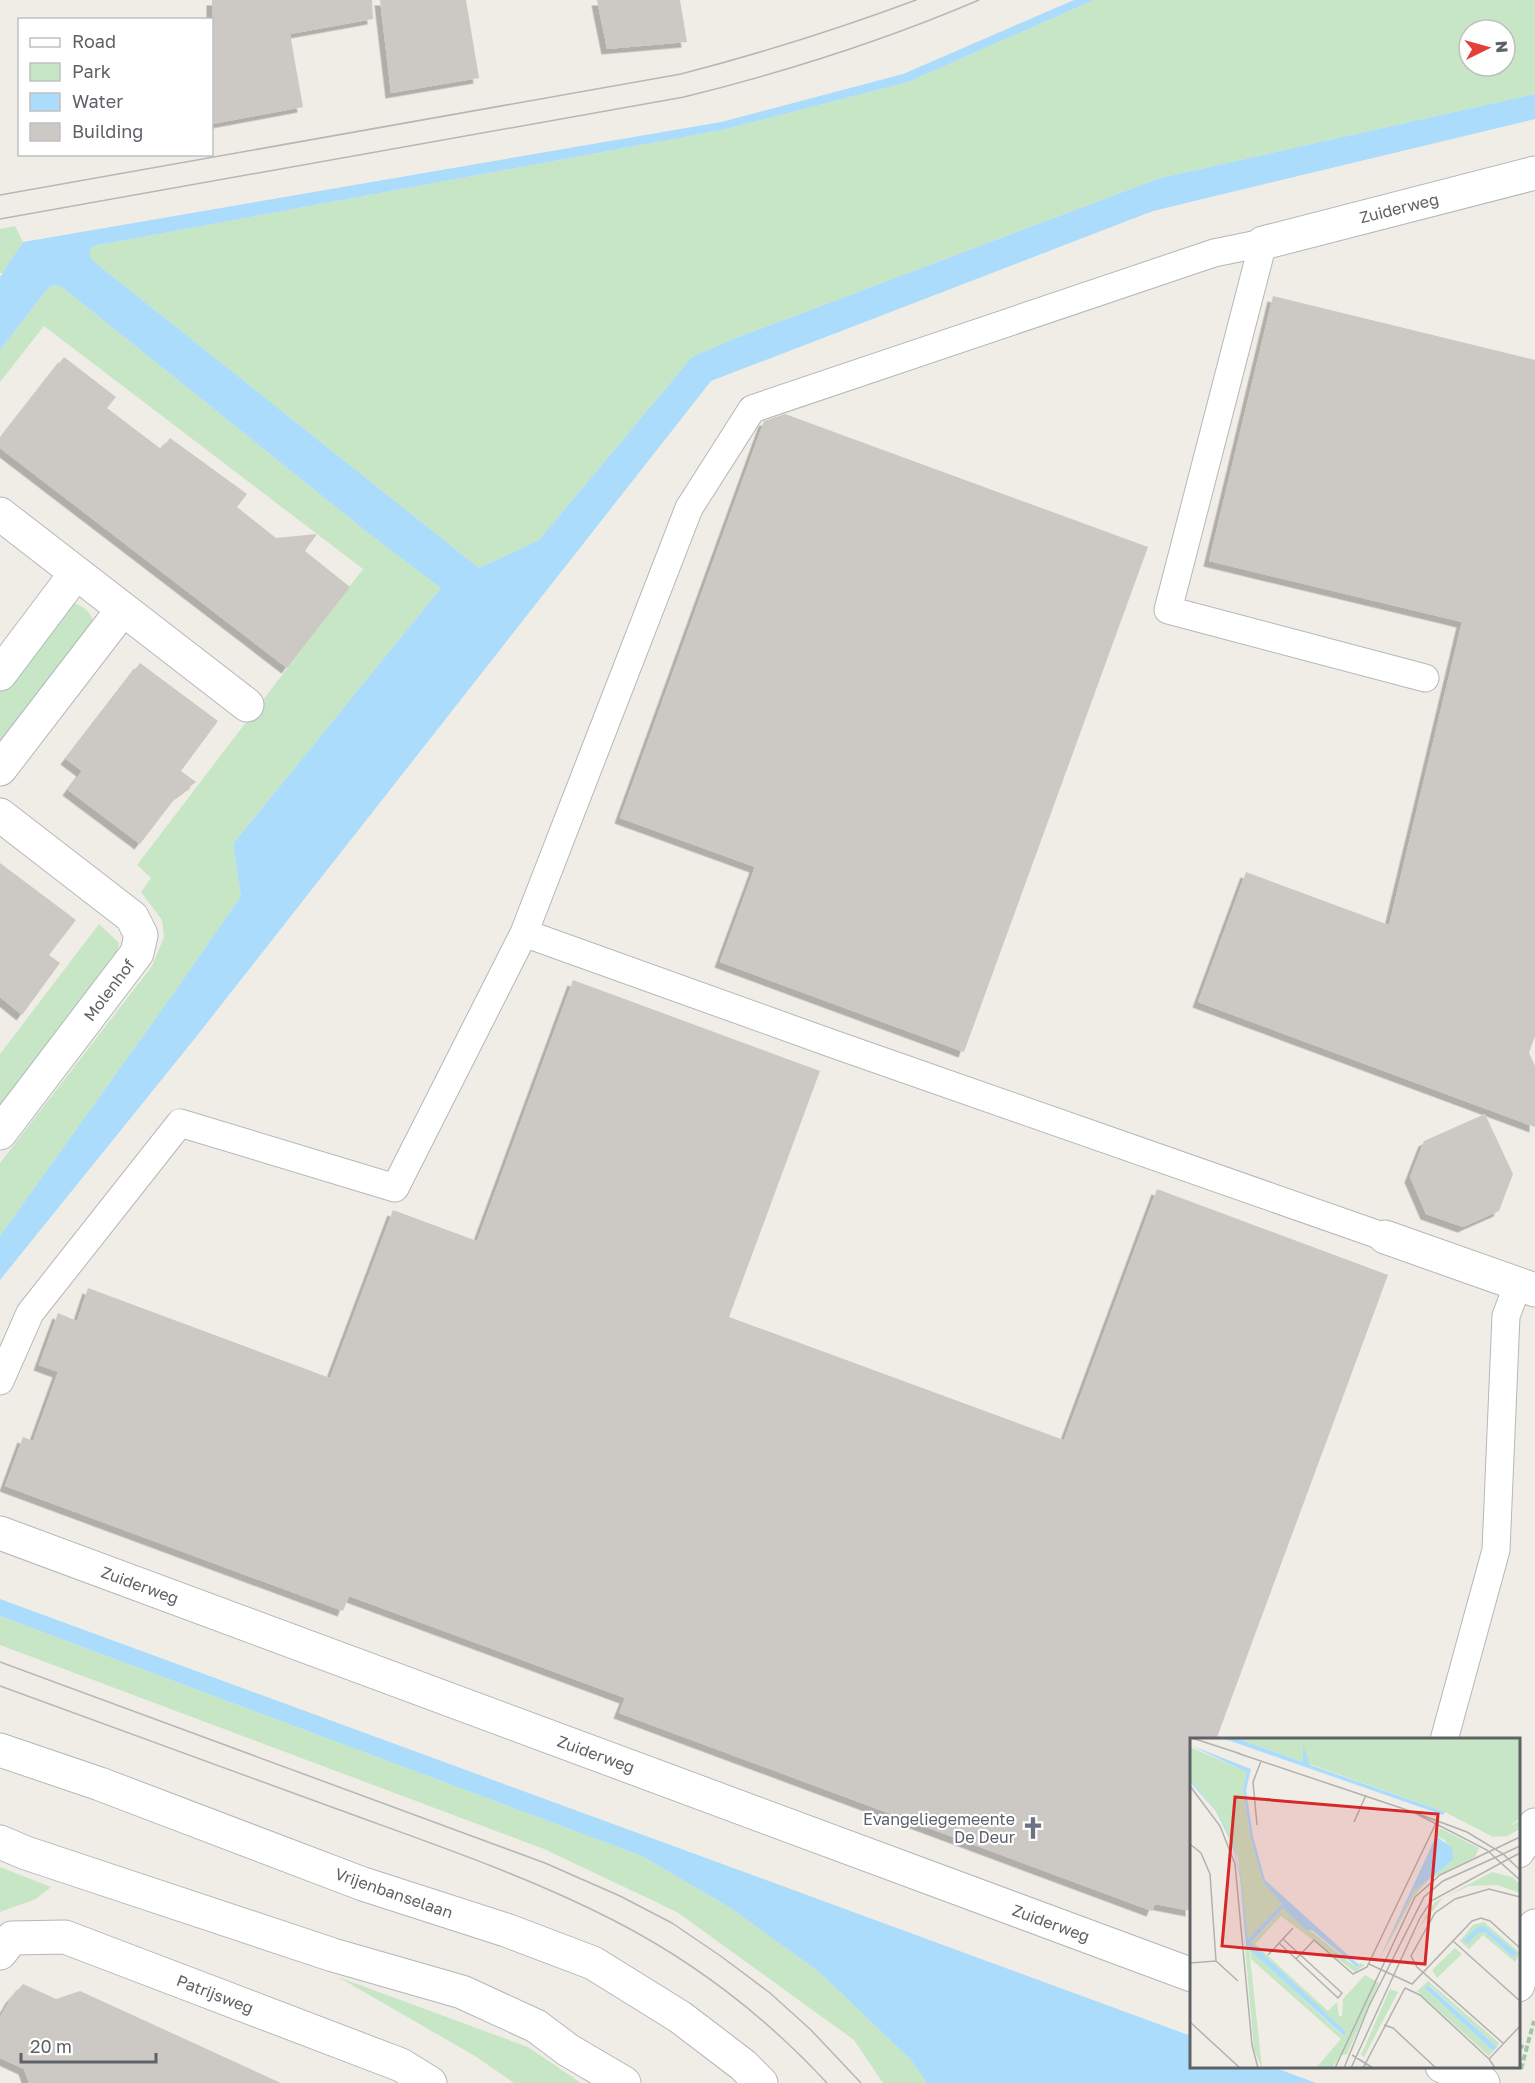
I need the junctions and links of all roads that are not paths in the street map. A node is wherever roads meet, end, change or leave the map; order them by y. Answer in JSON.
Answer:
{"nodes":[{"id":1,"x":1535,"y":173,"type":"edge"},
{"id":2,"x":1263,"y":243,"type":"junction"},
{"id":3,"x":0,"y":514,"type":"edge"},
{"id":4,"x":76,"y":573,"type":"junction"},
{"id":5,"x":123,"y":609,"type":"junction"},
{"id":6,"x":0,"y":674,"type":"edge"},
{"id":7,"x":1425,"y":678,"type":"dead end"},
{"id":8,"x":247,"y":705,"type":"dead end"},
{"id":9,"x":0,"y":769,"type":"edge"},
{"id":10,"x":0,"y":814,"type":"edge"},
{"id":11,"x":524,"y":933,"type":"junction"},
{"id":12,"x":0,"y":1133,"type":"edge"},
{"id":13,"x":1385,"y":1237,"type":"joint"},
{"id":14,"x":1526,"y":1287,"type":"edge"},
{"id":15,"x":0,"y":1381,"type":"edge"},
{"id":16,"x":0,"y":1533,"type":"edge"},
{"id":17,"x":1445,"y":1738,"type":"edge"},
{"id":18,"x":0,"y":1750,"type":"edge"},
{"id":19,"x":1535,"y":1825,"type":"edge"},
{"id":20,"x":0,"y":1842,"type":"edge"},
{"id":21,"x":1520,"y":1848,"type":"edge"},
{"id":22,"x":1535,"y":1926,"type":"edge"},
{"id":23,"x":0,"y":1953,"type":"edge"},
{"id":24,"x":1190,"y":1975,"type":"edge"},
{"id":25,"x":1520,"y":1978,"type":"edge"},
{"id":26,"x":1432,"y":2068,"type":"edge"},
{"id":27,"x":1445,"y":2068,"type":"edge"},
{"id":28,"x":430,"y":2083,"type":"edge"},
{"id":29,"x":624,"y":2083,"type":"edge"},
{"id":30,"x":761,"y":2083,"type":"edge"},
{"id":31,"x":1426,"y":2083,"type":"edge"},
{"id":32,"x":1483,"y":2083,"type":"edge"}],
"edges":[{"from":1,"to":2,"type":"street","name":"Zuiderweg"},
{"from":2,"to":7,"type":"lane"},
{"from":2,"to":11,"type":"lane"},
{"from":3,"to":4,"type":"street"},
{"from":4,"to":5,"type":"street"},
{"from":4,"to":6,"type":"street"},
{"from":5,"to":8,"type":"street"},
{"from":5,"to":9,"type":"street"},
{"from":10,"to":12,"type":"street","name":"Molenhof"},
{"from":11,"to":13,"type":"lane"},
{"from":11,"to":15,"type":"lane"},
{"from":13,"to":14,"type":"street"},
{"from":14,"to":17,"type":"lane"},
{"from":16,"to":24,"type":"street","name":"Zuiderweg"},
{"from":18,"to":30,"type":"street","name":"Vrijenbanselaan"},
{"from":19,"to":21,"type":"street"},
{"from":20,"to":29,"type":"street"},
{"from":22,"to":25,"type":"street"},
{"from":23,"to":28,"type":"street","name":"Patrijsweg"},
{"from":26,"to":31,"type":"street"},
{"from":27,"to":32,"type":"street"}]}
